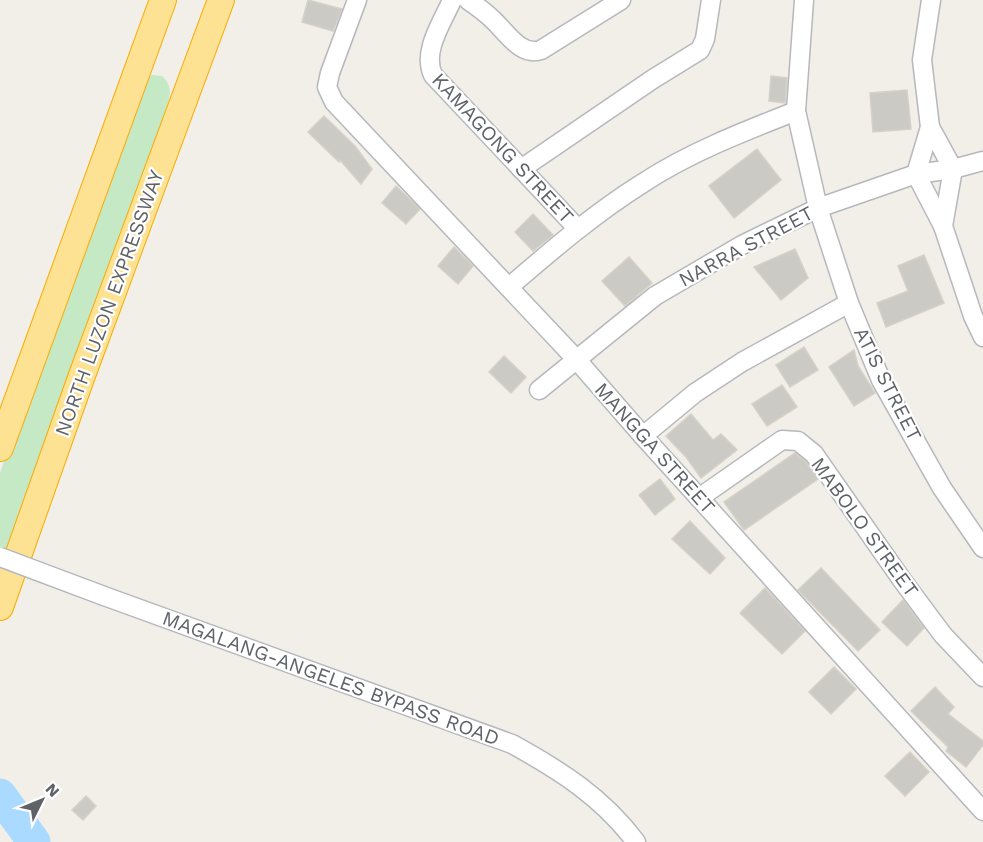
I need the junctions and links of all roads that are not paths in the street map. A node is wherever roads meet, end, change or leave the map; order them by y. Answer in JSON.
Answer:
{"nodes":[{"id":1,"x":162,"y":0,"type":"edge"},
{"id":2,"x":221,"y":0,"type":"edge"},
{"id":3,"x":233,"y":0,"type":"edge"},
{"id":4,"x":357,"y":0,"type":"edge"},
{"id":5,"x":452,"y":0,"type":"edge"},
{"id":6,"x":468,"y":0,"type":"edge"},
{"id":7,"x":621,"y":0,"type":"edge"},
{"id":8,"x":711,"y":0,"type":"edge"},
{"id":9,"x":804,"y":0,"type":"edge"},
{"id":10,"x":931,"y":0,"type":"edge"},
{"id":11,"x":211,"y":25,"type":"junction"},
{"id":12,"x":796,"y":111,"type":"junction"},
{"id":13,"x":930,"y":127,"type":"junction"},
{"id":14,"x":983,"y":161,"type":"edge"},
{"id":15,"x":521,"y":169,"type":"junction"},
{"id":16,"x":953,"y":169,"type":"junction"},
{"id":17,"x":916,"y":174,"type":"junction"},
{"id":18,"x":818,"y":208,"type":"junction"},
{"id":19,"x":943,"y":226,"type":"junction"},
{"id":20,"x":578,"y":229,"type":"junction"},
{"id":21,"x":509,"y":287,"type":"junction"},
{"id":22,"x":849,"y":303,"type":"junction"},
{"id":23,"x":983,"y":337,"type":"edge"},
{"id":24,"x":576,"y":359,"type":"junction"},
{"id":25,"x":539,"y":390,"type":"dead end"},
{"id":26,"x":643,"y":436,"type":"junction"},
{"id":27,"x":0,"y":447,"type":"edge"},
{"id":28,"x":699,"y":498,"type":"junction"},
{"id":29,"x":983,"y":548,"type":"edge"},
{"id":30,"x":0,"y":557,"type":"edge"},
{"id":31,"x":0,"y":607,"type":"edge"},
{"id":32,"x":983,"y":677,"type":"edge"},
{"id":33,"x":983,"y":811,"type":"edge"},
{"id":34,"x":636,"y":842,"type":"edge"}],
"edges":[{"from":1,"to":27,"type":"highway"},
{"from":2,"to":11,"type":"highway","name":"NORTH LUZON EXPRESSWAY"},
{"from":3,"to":11,"type":"highway"},
{"from":4,"to":21,"type":"street","name":"MANGGA STREET"},
{"from":5,"to":15,"type":"street","name":"KAMAGONG STREET"},
{"from":6,"to":7,"type":"street"},
{"from":8,"to":15,"type":"street"},
{"from":9,"to":12,"type":"street","name":"ATIS STREET"},
{"from":10,"to":13,"type":"street"},
{"from":11,"to":31,"type":"highway","name":"NORTH LUZON EXPRESSWAY"},
{"from":12,"to":18,"type":"street","name":"ATIS STREET"},
{"from":12,"to":20,"type":"street"},
{"from":13,"to":16,"type":"street"},
{"from":13,"to":17,"type":"street"},
{"from":14,"to":16,"type":"street","name":"NARRA STREET"},
{"from":15,"to":20,"type":"street","name":"KAMAGONG STREET"},
{"from":16,"to":17,"type":"street","name":"NARRA STREET"},
{"from":16,"to":19,"type":"street"},
{"from":17,"to":18,"type":"street","name":"NARRA STREET"},
{"from":17,"to":19,"type":"street"},
{"from":18,"to":22,"type":"street","name":"ATIS STREET"},
{"from":18,"to":24,"type":"street","name":"NARRA STREET"},
{"from":19,"to":23,"type":"street"},
{"from":20,"to":21,"type":"street"},
{"from":21,"to":24,"type":"street","name":"MANGGA STREET"},
{"from":22,"to":26,"type":"street"},
{"from":22,"to":29,"type":"street","name":"ATIS STREET"},
{"from":24,"to":25,"type":"street","name":"NARRA STREET"},
{"from":24,"to":26,"type":"street","name":"MANGGA STREET"},
{"from":26,"to":28,"type":"street","name":"MANGGA STREET"},
{"from":28,"to":32,"type":"street","name":"MABOLO STREET"},
{"from":28,"to":33,"type":"street","name":"MANGGA STREET"},
{"from":30,"to":34,"type":"street","name":"MAGALANG-ANGELES BYPASS ROAD","bridge":true}]}
